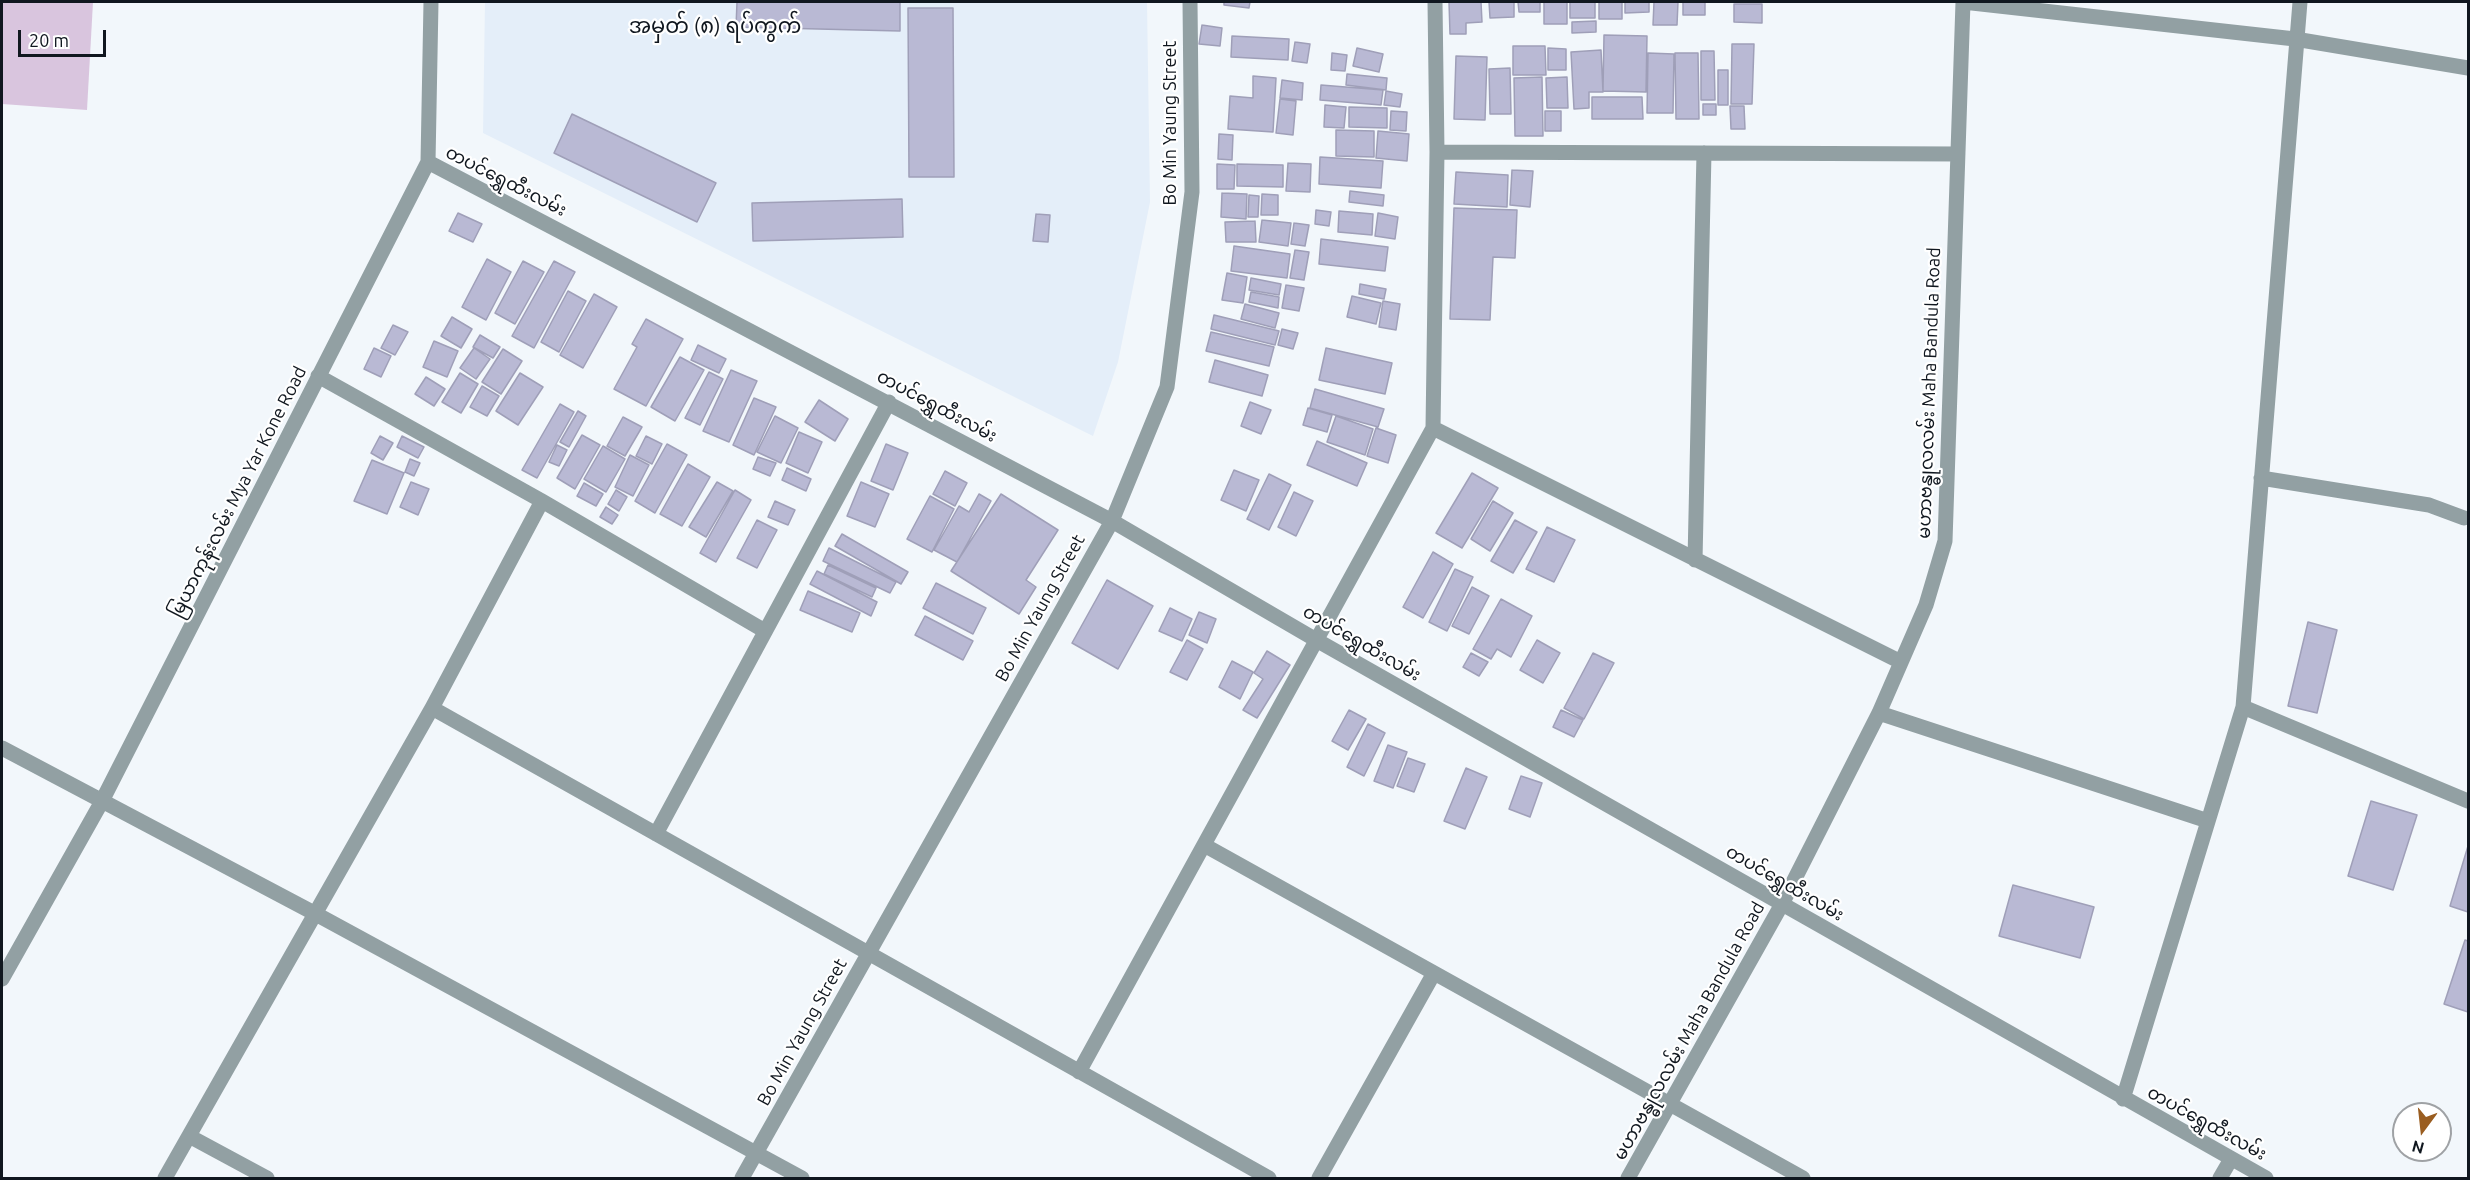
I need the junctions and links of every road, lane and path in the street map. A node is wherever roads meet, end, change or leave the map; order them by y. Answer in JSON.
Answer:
{"nodes":[{"id":1,"x":431,"y":2,"type":"edge"},
{"id":2,"x":1190,"y":2,"type":"edge"},
{"id":3,"x":1435,"y":2,"type":"edge"},
{"id":4,"x":1963,"y":2,"type":"edge"},
{"id":5,"x":2300,"y":2,"type":"edge"},
{"id":6,"x":2295,"y":39,"type":"junction"},
{"id":7,"x":2469,"y":68,"type":"edge"},
{"id":8,"x":1437,"y":152,"type":"junction"},
{"id":9,"x":1704,"y":153,"type":"junction"},
{"id":10,"x":1958,"y":154,"type":"junction"},
{"id":11,"x":428,"y":162,"type":"junction"},
{"id":12,"x":318,"y":376,"type":"junction"},
{"id":13,"x":889,"y":402,"type":"junction"},
{"id":14,"x":1433,"y":428,"type":"junction"},
{"id":15,"x":2261,"y":478,"type":"junction"},
{"id":16,"x":542,"y":501,"type":"junction"},
{"id":17,"x":2464,"y":518,"type":"dead end"},
{"id":18,"x":1112,"y":521,"type":"junction"},
{"id":19,"x":1695,"y":560,"type":"junction"},
{"id":20,"x":765,"y":631,"type":"junction"},
{"id":21,"x":1318,"y":641,"type":"junction"},
{"id":22,"x":1901,"y":662,"type":"junction"},
{"id":23,"x":2243,"y":707,"type":"junction"},
{"id":24,"x":432,"y":708,"type":"junction"},
{"id":25,"x":1879,"y":713,"type":"junction"},
{"id":26,"x":2,"y":748,"type":"edge"},
{"id":27,"x":2469,"y":801,"type":"edge"},
{"id":28,"x":101,"y":803,"type":"junction"},
{"id":29,"x":2208,"y":821,"type":"junction"},
{"id":30,"x":656,"y":834,"type":"junction"},
{"id":31,"x":1204,"y":845,"type":"junction"},
{"id":32,"x":1782,"y":904,"type":"junction"},
{"id":33,"x":314,"y":913,"type":"junction"},
{"id":34,"x":868,"y":953,"type":"junction"},
{"id":35,"x":1434,"y":974,"type":"junction"},
{"id":36,"x":2,"y":979,"type":"edge"},
{"id":37,"x":1079,"y":1072,"type":"junction"},
{"id":38,"x":2122,"y":1099,"type":"junction"},
{"id":39,"x":1670,"y":1105,"type":"junction"},
{"id":40,"x":189,"y":1136,"type":"junction"},
{"id":41,"x":756,"y":1153,"type":"junction"},
{"id":42,"x":2231,"y":1159,"type":"junction"},
{"id":43,"x":165,"y":1179,"type":"edge"},
{"id":44,"x":267,"y":1179,"type":"edge"},
{"id":45,"x":742,"y":1179,"type":"edge"},
{"id":46,"x":802,"y":1179,"type":"edge"},
{"id":47,"x":1269,"y":1179,"type":"edge"},
{"id":48,"x":1319,"y":1179,"type":"edge"},
{"id":49,"x":1628,"y":1179,"type":"edge"},
{"id":50,"x":1803,"y":1179,"type":"edge"},
{"id":51,"x":2220,"y":1179,"type":"edge"},
{"id":52,"x":2266,"y":1179,"type":"edge"}],
"edges":[{"from":1,"to":11,"type":"street","name":"မြယာကုန်းလမ်း Mya Yar Kone Road"},
{"from":2,"to":18,"type":"street","name":"Bo Min Yaung Street"},
{"from":3,"to":8,"type":"street"},
{"from":4,"to":6,"type":"street"},
{"from":4,"to":10,"type":"street","name":"မဟာဗန္ဓုလလမ်း Maha Bandula Road"},
{"from":5,"to":6,"type":"street"},
{"from":6,"to":7,"type":"street"},
{"from":6,"to":15,"type":"street"},
{"from":8,"to":9,"type":"street"},
{"from":8,"to":14,"type":"street"},
{"from":9,"to":10,"type":"street"},
{"from":9,"to":19,"type":"street"},
{"from":10,"to":22,"type":"street","name":"မဟာဗန္ဓုလလမ်း Maha Bandula Road"},
{"from":11,"to":12,"type":"street","name":"မြယာကုန်းလမ်း Mya Yar Kone Road"},
{"from":11,"to":13,"type":"street","name":"တပင်ရွှေထီးလမ်း"},
{"from":12,"to":16,"type":"street"},
{"from":12,"to":28,"type":"street","name":"မြယာကုန်းလမ်း Mya Yar Kone Road"},
{"from":13,"to":18,"type":"street","name":"တပင်ရွှေထီးလမ်း"},
{"from":13,"to":20,"type":"street"},
{"from":14,"to":19,"type":"street"},
{"from":14,"to":21,"type":"street"},
{"from":15,"to":17,"type":"street"},
{"from":15,"to":23,"type":"street"},
{"from":16,"to":20,"type":"street"},
{"from":16,"to":24,"type":"street"},
{"from":18,"to":21,"type":"street","name":"တပင်ရွှေထီးလမ်း"},
{"from":18,"to":34,"type":"street","name":"Bo Min Yaung Street"},
{"from":19,"to":22,"type":"street"},
{"from":20,"to":30,"type":"street"},
{"from":21,"to":31,"type":"street"},
{"from":21,"to":32,"type":"street","name":"တပင်ရွှေထီးလမ်း"},
{"from":22,"to":25,"type":"street","name":"မဟာဗန္ဓုလလမ်း Maha Bandula Road"},
{"from":23,"to":27,"type":"street"},
{"from":23,"to":29,"type":"street"},
{"from":24,"to":30,"type":"street"},
{"from":24,"to":33,"type":"street"},
{"from":25,"to":29,"type":"street"},
{"from":25,"to":32,"type":"street","name":"မဟာဗန္ဓုလလမ်း Maha Bandula Road"},
{"from":26,"to":28,"type":"street"},
{"from":28,"to":33,"type":"street"},
{"from":28,"to":36,"type":"street","name":"မြယာကုန်းလမ်း Mya Yar Kone Road"},
{"from":29,"to":38,"type":"street"},
{"from":30,"to":34,"type":"street"},
{"from":31,"to":35,"type":"street"},
{"from":31,"to":37,"type":"street"},
{"from":32,"to":38,"type":"street","name":"တပင်ရွှေထီးလမ်း"},
{"from":32,"to":39,"type":"street","name":"မဟာဗန္ဓုလလမ်း Maha Bandula Road"},
{"from":33,"to":40,"type":"street"},
{"from":33,"to":41,"type":"street"},
{"from":34,"to":37,"type":"street"},
{"from":34,"to":41,"type":"street","name":"Bo Min Yaung Street"},
{"from":35,"to":39,"type":"street"},
{"from":35,"to":48,"type":"street"},
{"from":37,"to":47,"type":"street"},
{"from":38,"to":42,"type":"street","name":"တပင်ရွှေထီးလမ်း"},
{"from":39,"to":49,"type":"street","name":"မဟာဗန္ဓုလလမ်း Maha Bandula Road"},
{"from":39,"to":50,"type":"street"},
{"from":40,"to":43,"type":"street"},
{"from":40,"to":44,"type":"street"},
{"from":41,"to":45,"type":"street","name":"Bo Min Yaung Street"},
{"from":41,"to":46,"type":"street"},
{"from":42,"to":51,"type":"street"},
{"from":42,"to":52,"type":"street","name":"တပင်ရွှေထီးလမ်း"}]}
